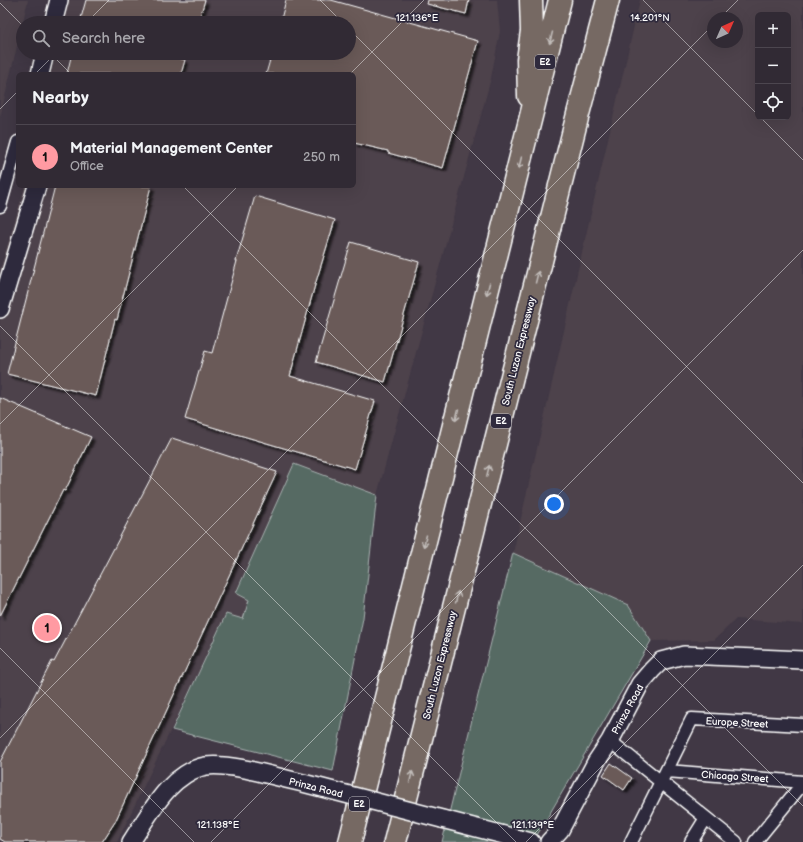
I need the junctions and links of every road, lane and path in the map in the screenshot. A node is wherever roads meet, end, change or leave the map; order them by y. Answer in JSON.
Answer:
{"nodes":[{"id":1,"x":58,"y":0,"type":"edge"},
{"id":2,"x":531,"y":0,"type":"edge"},
{"id":3,"x":560,"y":0,"type":"edge"},
{"id":4,"x":608,"y":0,"type":"edge"},
{"id":5,"x":55,"y":16,"type":"edge"},
{"id":6,"x":43,"y":60,"type":"edge"},
{"id":7,"x":40,"y":72,"type":"edge"},
{"id":8,"x":529,"y":125,"type":"junction"},
{"id":9,"x":16,"y":149,"type":"edge"},
{"id":10,"x":36,"y":188,"type":"edge"},
{"id":11,"x":0,"y":206,"type":"edge"},
{"id":12,"x":0,"y":309,"type":"edge"},
{"id":13,"x":803,"y":660,"type":"edge"},
{"id":14,"x":803,"y":725,"type":"edge"},
{"id":15,"x":610,"y":741,"type":"junction"},
{"id":16,"x":664,"y":777,"type":"junction"},
{"id":17,"x":803,"y":782,"type":"edge"},
{"id":18,"x":706,"y":818,"type":"junction"},
{"id":19,"x":131,"y":842,"type":"edge"},
{"id":20,"x":350,"y":842,"type":"edge"},
{"id":21,"x":394,"y":842,"type":"edge"},
{"id":22,"x":531,"y":842,"type":"edge"},
{"id":23,"x":550,"y":842,"type":"edge"},
{"id":24,"x":631,"y":842,"type":"edge"},
{"id":25,"x":691,"y":842,"type":"edge"},
{"id":26,"x":736,"y":842,"type":"edge"},
{"id":27,"x":755,"y":842,"type":"edge"}],
"edges":[{"from":1,"to":5,"type":"main road"},
{"from":2,"to":8,"type":"highway"},
{"from":3,"to":8,"type":"highway","number":"E2","one_way":true},
{"from":21,"to":4,"type":"highway","name":"South Luzon Expressway","number":"E2","one_way":true},
{"from":6,"to":7,"type":"main road"},
{"from":8,"to":20,"type":"highway","number":"E2","one_way":true},
{"from":9,"to":11,"type":"street"},
{"from":10,"to":12,"type":"main road"},
{"from":13,"to":15,"type":"main road","name":"Prinza Road"},
{"from":14,"to":16,"type":"street","name":"Europe Street"},
{"from":15,"to":16,"type":"street"},
{"from":15,"to":23,"type":"main road","name":"Prinza Road"},
{"from":16,"to":17,"type":"street","name":"Chicago Street"},
{"from":16,"to":18,"type":"street"},
{"from":16,"to":24,"type":"street"},
{"from":17,"to":27,"type":"street"},
{"from":18,"to":25,"type":"street"},
{"from":18,"to":26,"type":"street"},
{"from":19,"to":22,"type":"main road","name":"Prinza Road","bridge":true}]}
